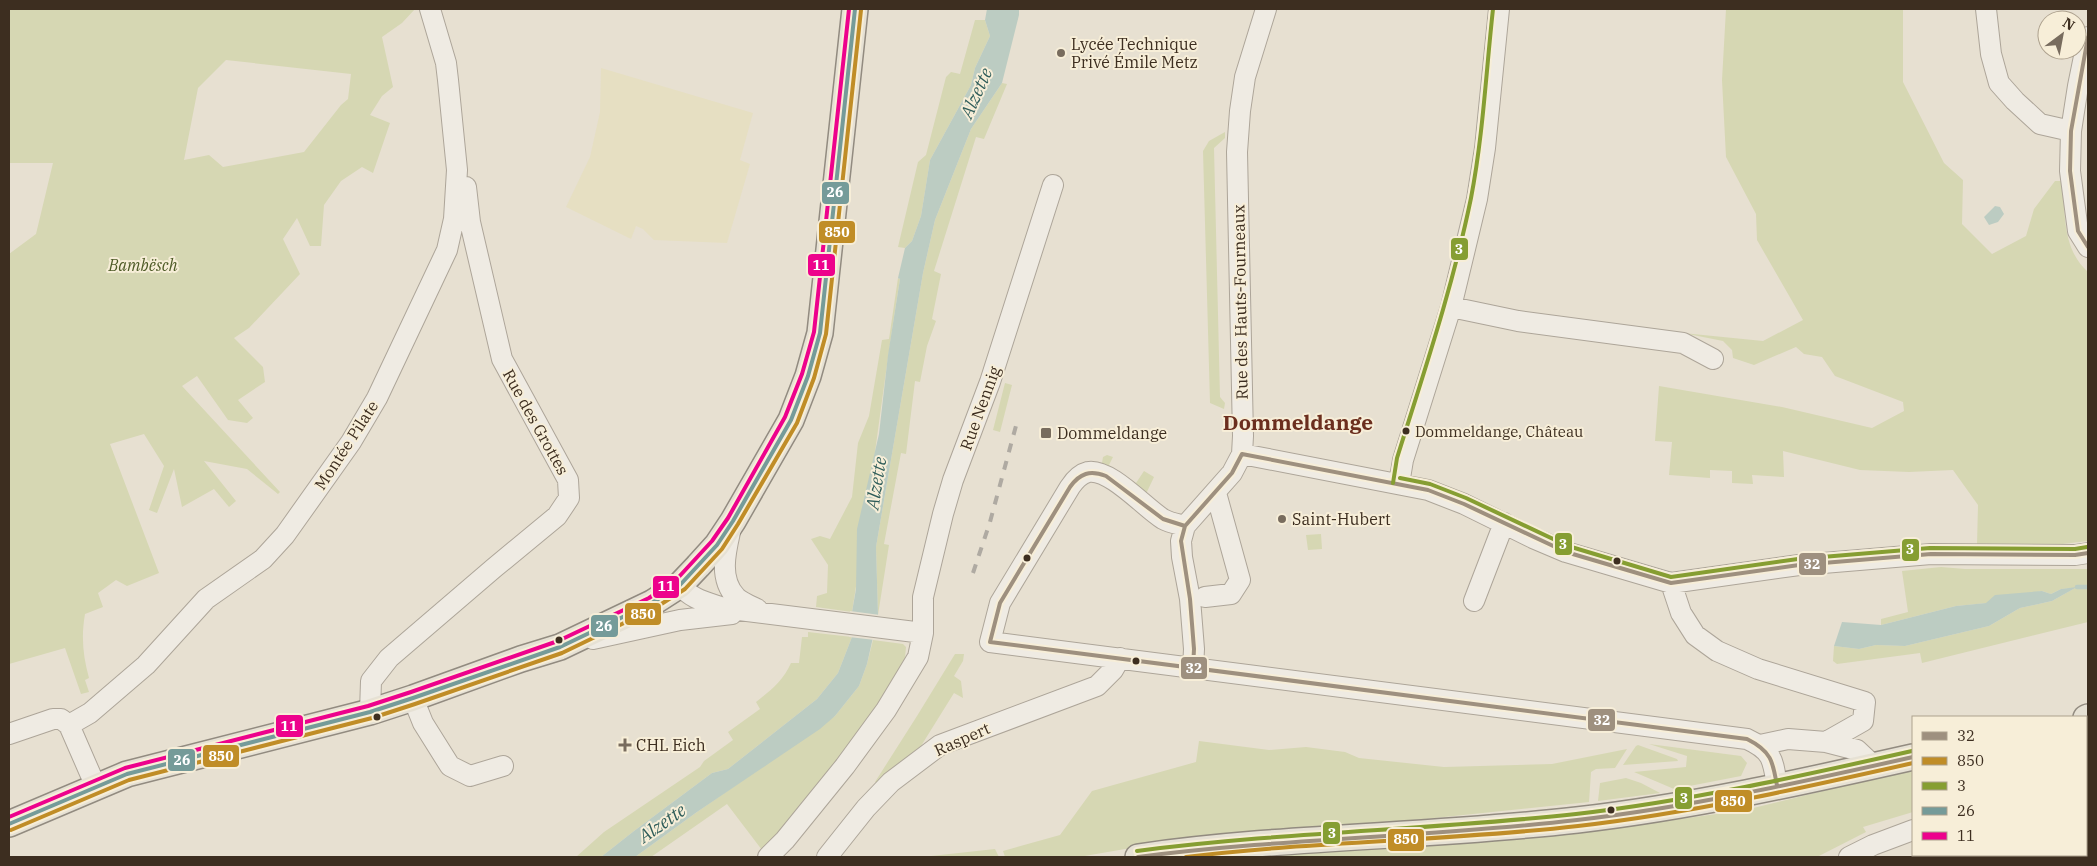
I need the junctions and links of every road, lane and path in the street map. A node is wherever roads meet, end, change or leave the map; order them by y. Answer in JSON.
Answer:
{"nodes":[{"id":1,"x":430,"y":9,"type":"edge"},
{"id":2,"x":854,"y":9,"type":"edge"},
{"id":3,"x":1266,"y":9,"type":"edge"},
{"id":4,"x":1499,"y":9,"type":"edge"},
{"id":5,"x":1986,"y":9,"type":"edge"},
{"id":6,"x":2088,"y":37,"type":"edge"},
{"id":7,"x":2071,"y":131,"type":"junction"},
{"id":8,"x":457,"y":170,"type":"junction"},
{"id":9,"x":1053,"y":185,"type":"dead end"},
{"id":10,"x":2088,"y":247,"type":"edge"},
{"id":11,"x":1451,"y":307,"type":"junction"},
{"id":12,"x":1713,"y":359,"type":"dead end"},
{"id":13,"x":1242,"y":454,"type":"junction"},
{"id":14,"x":1399,"y":484,"type":"junction"},
{"id":15,"x":1216,"y":493,"type":"junction"},
{"id":16,"x":733,"y":521,"type":"junction"},
{"id":17,"x":1504,"y":523,"type":"junction"},
{"id":18,"x":1185,"y":526,"type":"junction"},
{"id":19,"x":2088,"y":554,"type":"edge"},
{"id":20,"x":1671,"y":583,"type":"junction"},
{"id":21,"x":680,"y":585,"type":"junction"},
{"id":22,"x":1205,"y":597,"type":"dead end"},
{"id":23,"x":1474,"y":601,"type":"dead end"},
{"id":24,"x":758,"y":612,"type":"junction"},
{"id":25,"x":916,"y":632,"type":"junction"},
{"id":26,"x":560,"y":647,"type":"junction"},
{"id":27,"x":1120,"y":658,"type":"junction"},
{"id":28,"x":1193,"y":668,"type":"junction"},
{"id":29,"x":413,"y":698,"type":"junction"},
{"id":30,"x":370,"y":712,"type":"junction"},
{"id":31,"x":69,"y":725,"type":"junction"},
{"id":32,"x":9,"y":734,"type":"edge"},
{"id":33,"x":1826,"y":742,"type":"junction"},
{"id":34,"x":1760,"y":745,"type":"junction"},
{"id":35,"x":1912,"y":757,"type":"edge"},
{"id":36,"x":503,"y":766,"type":"dead end"},
{"id":37,"x":1874,"y":766,"type":"junction"},
{"id":38,"x":1777,"y":786,"type":"junction"},
{"id":39,"x":96,"y":787,"type":"junction"},
{"id":40,"x":9,"y":824,"type":"edge"},
{"id":41,"x":1912,"y":830,"type":"edge"},
{"id":42,"x":768,"y":857,"type":"edge"},
{"id":43,"x":827,"y":857,"type":"edge"},
{"id":44,"x":1138,"y":857,"type":"edge"},
{"id":45,"x":1849,"y":857,"type":"edge"}],
"edges":[{"from":1,"to":8,"type":"street","name":"Montée Pilate"},
{"from":2,"to":16,"type":"main road"},
{"from":3,"to":13,"type":"street","name":"Rue des Hauts-Fourneaux"},
{"from":4,"to":11,"type":"street"},
{"from":5,"to":7,"type":"street"},
{"from":6,"to":7,"type":"street"},
{"from":7,"to":10,"type":"street"},
{"from":8,"to":30,"type":"street","name":"Rue des Grottes"},
{"from":8,"to":31,"type":"street","name":"Montée Pilate"},
{"from":9,"to":25,"type":"street","name":"Rue Nennig"},
{"from":11,"to":12,"type":"street"},
{"from":11,"to":14,"type":"street"},
{"from":13,"to":14,"type":"street"},
{"from":13,"to":15,"type":"street","name":"Rue des Hauts-Fourneaux"},
{"from":14,"to":17,"type":"street"},
{"from":15,"to":18,"type":"street","name":"Rue des Hauts-Fourneaux"},
{"from":15,"to":22,"type":"street"},
{"from":16,"to":21,"type":"main road"},
{"from":16,"to":24,"type":"street"},
{"from":17,"to":20,"type":"street"},
{"from":17,"to":23,"type":"street"},
{"from":18,"to":27,"type":"street"},
{"from":18,"to":28,"type":"street"},
{"from":19,"to":20,"type":"street"},
{"from":20,"to":33,"type":"street"},
{"from":21,"to":24,"type":"street"},
{"from":21,"to":26,"type":"main road"},
{"from":24,"to":25,"type":"street"},
{"from":24,"to":26,"type":"street"},
{"from":25,"to":42,"type":"street"},
{"from":26,"to":29,"type":"main road"},
{"from":27,"to":28,"type":"street"},
{"from":27,"to":43,"type":"street","name":"Raspert"},
{"from":28,"to":34,"type":"street"},
{"from":29,"to":30,"type":"main road"},
{"from":29,"to":36,"type":"street"},
{"from":30,"to":39,"type":"main road"},
{"from":31,"to":32,"type":"street"},
{"from":31,"to":39,"type":"street"},
{"from":33,"to":34,"type":"street"},
{"from":33,"to":37,"type":"street"},
{"from":34,"to":38,"type":"street"},
{"from":35,"to":37,"type":"main road"},
{"from":37,"to":38,"type":"main road"},
{"from":38,"to":44,"type":"main road"},
{"from":39,"to":40,"type":"main road"},
{"from":41,"to":45,"type":"street"}]}
